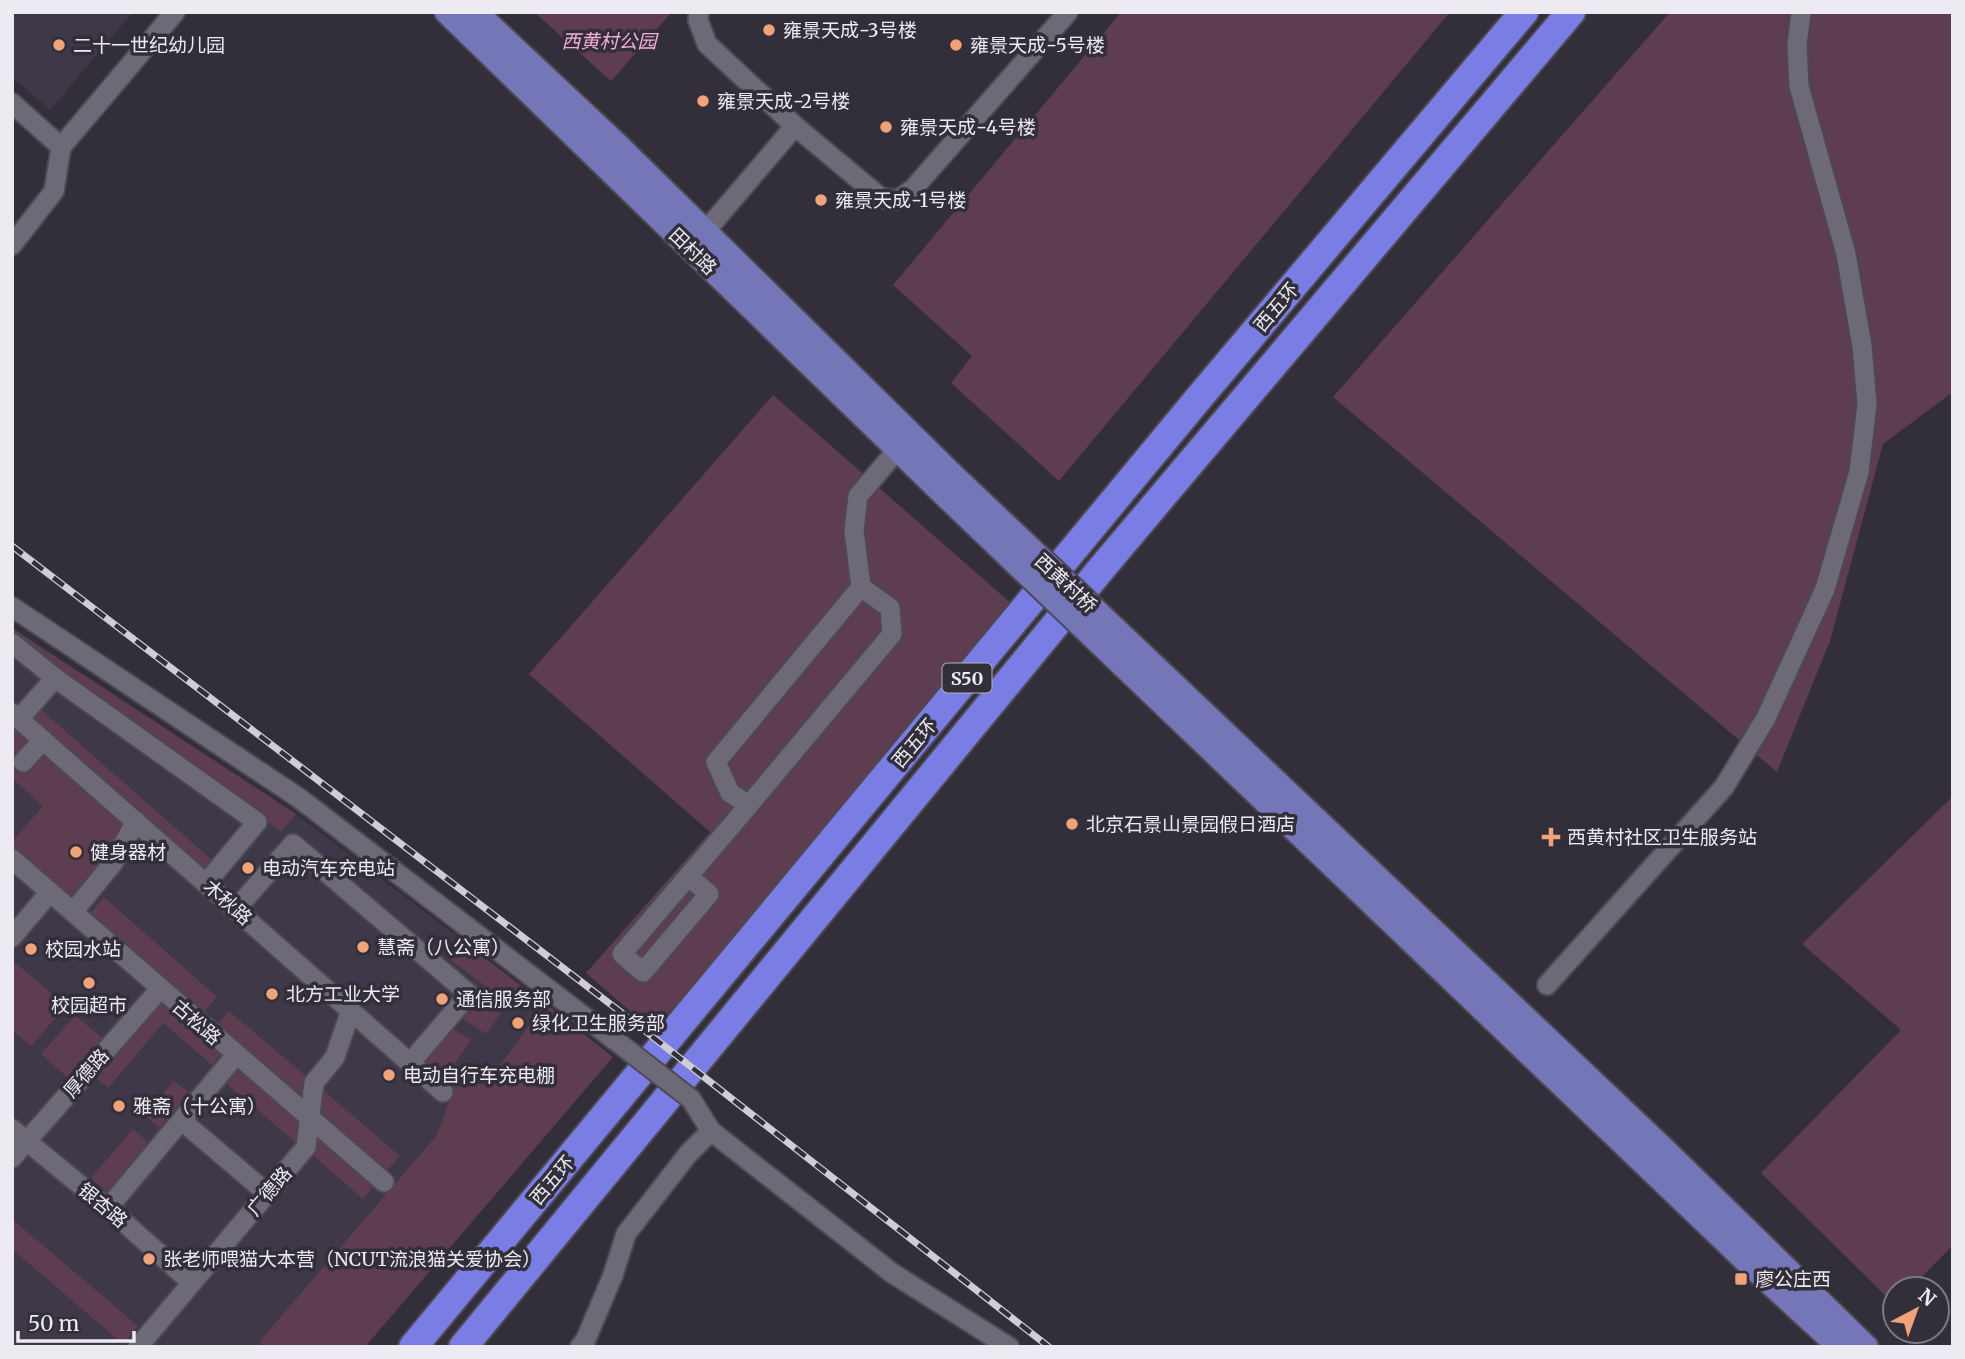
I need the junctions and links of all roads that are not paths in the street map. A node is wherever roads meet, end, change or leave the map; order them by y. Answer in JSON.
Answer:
{"nodes":[{"id":1,"x":175,"y":12,"type":"edge"},
{"id":2,"x":447,"y":12,"type":"edge"},
{"id":3,"x":475,"y":12,"type":"edge"},
{"id":4,"x":699,"y":12,"type":"edge"},
{"id":5,"x":1068,"y":12,"type":"edge"},
{"id":6,"x":1524,"y":12,"type":"edge"},
{"id":7,"x":1571,"y":12,"type":"edge"},
{"id":8,"x":1801,"y":12,"type":"edge"},
{"id":9,"x":12,"y":103,"type":"edge"},
{"id":10,"x":795,"y":126,"type":"junction"},
{"id":11,"x":61,"y":147,"type":"junction"},
{"id":12,"x":704,"y":233,"type":"junction"},
{"id":13,"x":12,"y":245,"type":"edge"},
{"id":14,"x":898,"y":450,"type":"junction"},
{"id":15,"x":946,"y":482,"type":"junction"},
{"id":16,"x":861,"y":587,"type":"junction"},
{"id":17,"x":12,"y":607,"type":"edge"},
{"id":18,"x":12,"y":643,"type":"edge"},
{"id":19,"x":55,"y":678,"type":"junction"},
{"id":20,"x":1174,"y":699,"type":"junction"},
{"id":21,"x":16,"y":716,"type":"edge"},
{"id":22,"x":43,"y":740,"type":"junction"},
{"id":23,"x":23,"y":762,"type":"dead end"},
{"id":24,"x":749,"y":805,"type":"junction"},
{"id":25,"x":136,"y":821,"type":"junction"},
{"id":26,"x":12,"y":859,"type":"edge"},
{"id":27,"x":688,"y":876,"type":"junction"},
{"id":28,"x":207,"y":882,"type":"junction"},
{"id":29,"x":50,"y":892,"type":"junction"},
{"id":30,"x":236,"y":909,"type":"junction"},
{"id":31,"x":72,"y":912,"type":"junction"},
{"id":32,"x":12,"y":937,"type":"edge"},
{"id":33,"x":1547,"y":985,"type":"dead end"},
{"id":34,"x":160,"y":989,"type":"junction"},
{"id":35,"x":351,"y":1010,"type":"junction"},
{"id":36,"x":236,"y":1055,"type":"junction"},
{"id":37,"x":410,"y":1063,"type":"junction"},
{"id":38,"x":443,"y":1092,"type":"dead end"},
{"id":39,"x":309,"y":1119,"type":"junction"},
{"id":40,"x":182,"y":1121,"type":"junction"},
{"id":41,"x":711,"y":1131,"type":"junction"},
{"id":42,"x":19,"y":1135,"type":"edge"},
{"id":43,"x":12,"y":1158,"type":"edge"},
{"id":44,"x":384,"y":1182,"type":"dead end"},
{"id":45,"x":268,"y":1193,"type":"junction"},
{"id":46,"x":107,"y":1208,"type":"junction"},
{"id":47,"x":192,"y":1283,"type":"junction"},
{"id":48,"x":138,"y":1347,"type":"edge"},
{"id":49,"x":413,"y":1347,"type":"edge"},
{"id":50,"x":463,"y":1347,"type":"edge"},
{"id":51,"x":580,"y":1347,"type":"edge"},
{"id":52,"x":1009,"y":1347,"type":"edge"},
{"id":53,"x":1840,"y":1347,"type":"edge"},
{"id":54,"x":1866,"y":1347,"type":"edge"}],
"edges":[{"from":1,"to":11,"type":"street"},
{"from":2,"to":14,"type":"main road","name":"田村路"},
{"from":3,"to":12,"type":"main road","name":"田村路"},
{"from":4,"to":10,"type":"street"},
{"from":5,"to":10,"type":"street"},
{"from":6,"to":49,"type":"highway","name":"西五环","number":"S50"},
{"from":7,"to":50,"type":"highway","name":"西五环","number":"S50"},
{"from":8,"to":33,"type":"street"},
{"from":9,"to":11,"type":"street"},
{"from":10,"to":12,"type":"street"},
{"from":11,"to":13,"type":"street"},
{"from":12,"to":15,"type":"main road","name":"田村路"},
{"from":14,"to":15,"type":"main road","name":"田村路"},
{"from":14,"to":16,"type":"street"},
{"from":15,"to":20,"type":"main road","name":"西黄村桥","bridge":true},
{"from":16,"to":24,"type":"street"},
{"from":16,"to":24,"type":"street"},
{"from":17,"to":41,"type":"street","bridge":true},
{"from":18,"to":19,"type":"street"},
{"from":19,"to":21,"type":"street"},
{"from":19,"to":28,"type":"street"},
{"from":20,"to":53,"type":"main road"},
{"from":20,"to":54,"type":"main road"},
{"from":21,"to":22,"type":"street","name":"木秋路"},
{"from":22,"to":23,"type":"street"},
{"from":22,"to":25,"type":"street","name":"木秋路"},
{"from":24,"to":27,"type":"street"},
{"from":25,"to":28,"type":"street","name":"木秋路"},
{"from":25,"to":31,"type":"street"},
{"from":26,"to":29,"type":"street","name":"古松路"},
{"from":27,"to":27,"type":"street"},
{"from":28,"to":30,"type":"street","name":"木秋路"},
{"from":29,"to":31,"type":"street","name":"古松路"},
{"from":29,"to":32,"type":"street"},
{"from":30,"to":35,"type":"street","name":"木秋路"},
{"from":30,"to":37,"type":"street"},
{"from":31,"to":34,"type":"street","name":"古松路"},
{"from":34,"to":36,"type":"street","name":"古松路"},
{"from":34,"to":42,"type":"street","name":"厚德路"},
{"from":35,"to":37,"type":"street","name":"木秋路"},
{"from":35,"to":39,"type":"street","name":"广德路"},
{"from":36,"to":39,"type":"street","name":"古松路"},
{"from":36,"to":40,"type":"street"},
{"from":37,"to":38,"type":"street","name":"木秋路"},
{"from":39,"to":44,"type":"street","name":"古松路"},
{"from":39,"to":45,"type":"street","name":"广德路"},
{"from":40,"to":45,"type":"street"},
{"from":40,"to":46,"type":"street"},
{"from":41,"to":51,"type":"street"},
{"from":41,"to":52,"type":"street"},
{"from":42,"to":43,"type":"street","name":"厚德路"},
{"from":42,"to":46,"type":"street","name":"银杏路"},
{"from":45,"to":47,"type":"street","name":"广德路"},
{"from":46,"to":47,"type":"street","name":"银杏路"},
{"from":47,"to":48,"type":"street","name":"广德路"}]}
